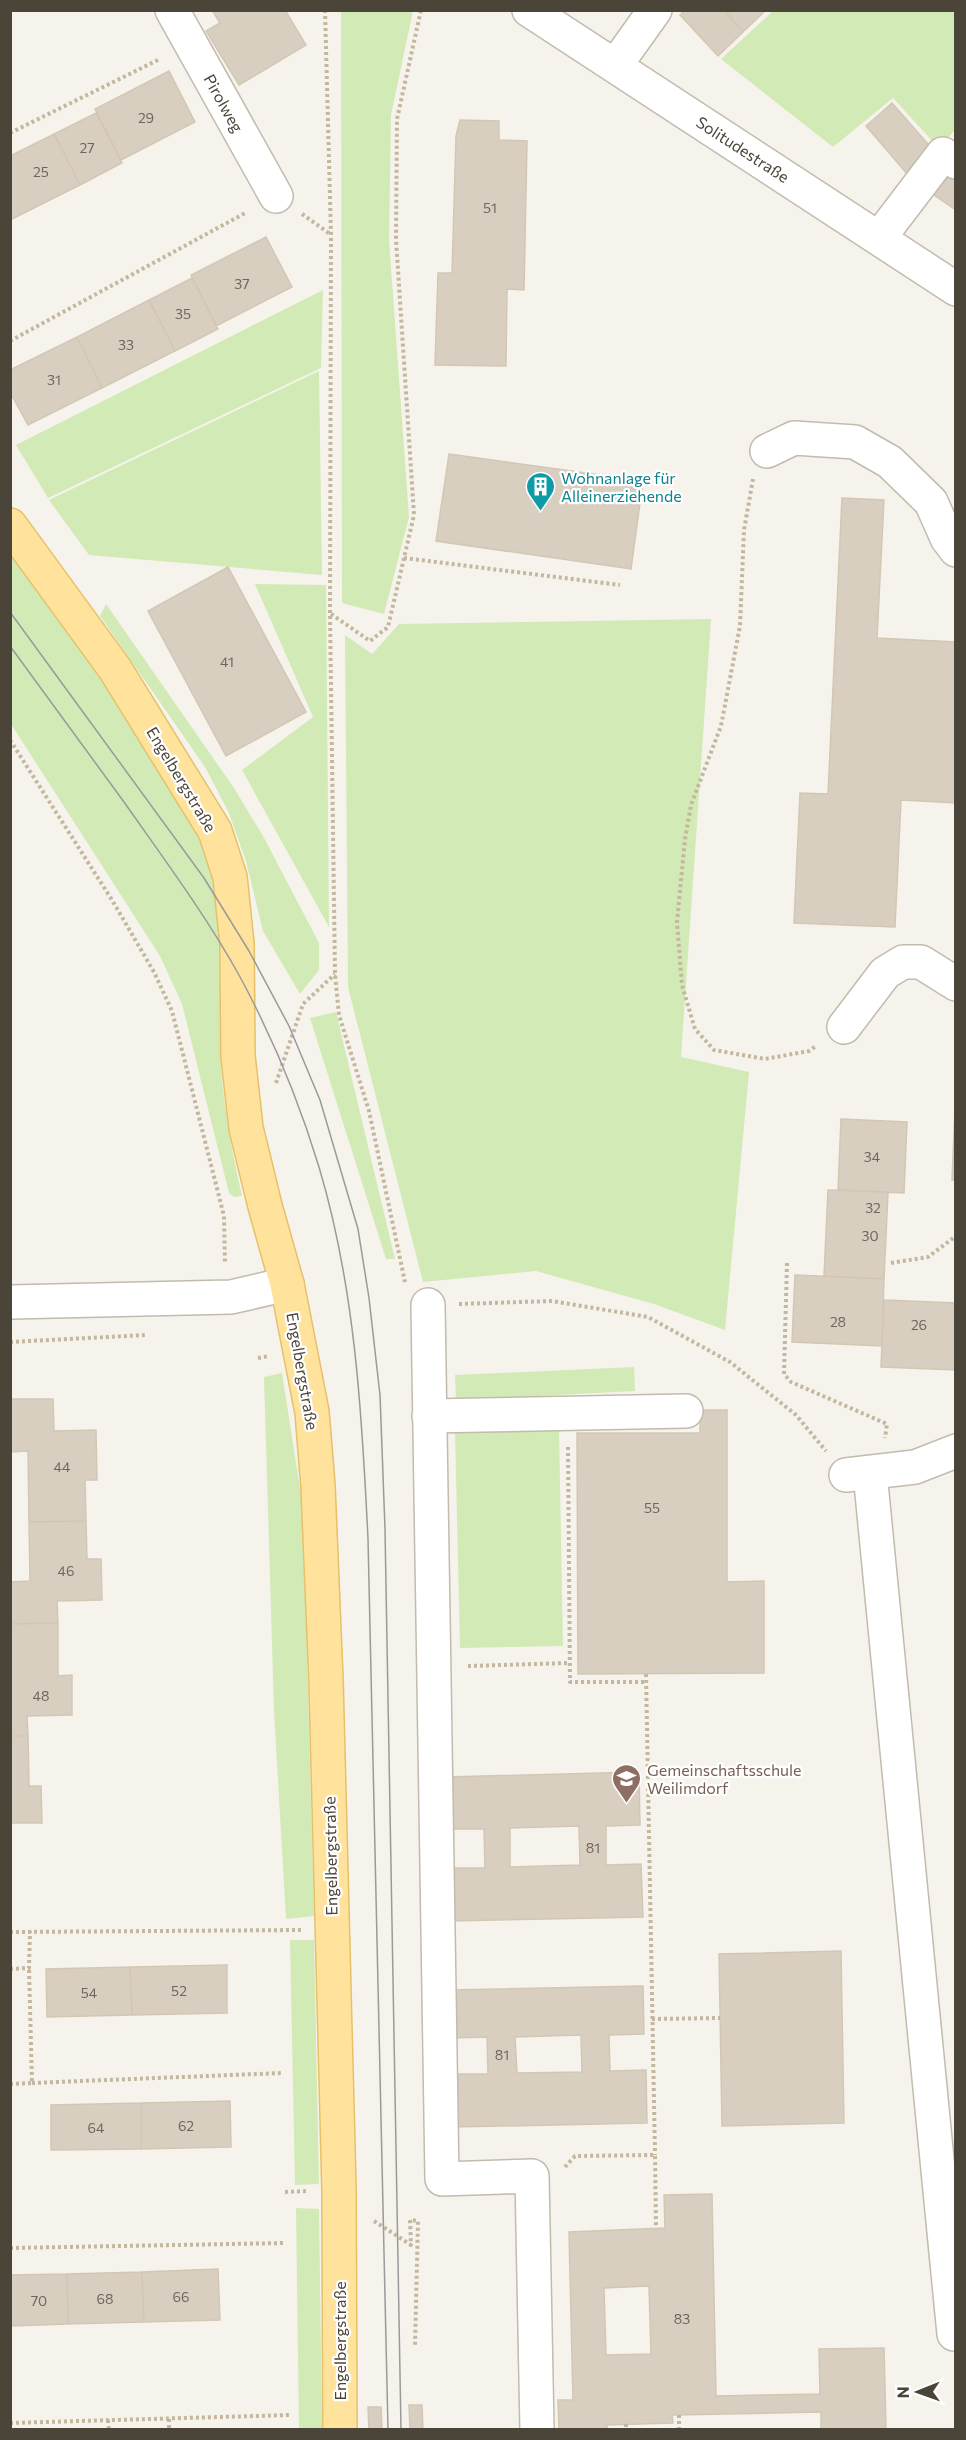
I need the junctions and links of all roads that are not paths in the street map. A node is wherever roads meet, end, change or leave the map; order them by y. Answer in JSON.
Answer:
{"nodes":[{"id":1,"x":172,"y":10,"type":"edge"},
{"id":2,"x":529,"y":10,"type":"edge"},
{"id":3,"x":655,"y":10,"type":"edge"},
{"id":4,"x":615,"y":66,"type":"junction"},
{"id":5,"x":956,"y":162,"type":"edge"},
{"id":6,"x":276,"y":196,"type":"road end"},
{"id":7,"x":879,"y":238,"type":"junction"},
{"id":8,"x":956,"y":289,"type":"edge"},
{"id":9,"x":767,"y":451,"type":"road end"},
{"id":10,"x":10,"y":525,"type":"edge"},
{"id":11,"x":956,"y":550,"type":"edge"},
{"id":12,"x":956,"y":984,"type":"edge"},
{"id":13,"x":844,"y":1027,"type":"road end"},
{"id":14,"x":287,"y":1284,"type":"junction"},
{"id":15,"x":10,"y":1302,"type":"edge"},
{"id":16,"x":419,"y":1305,"type":"road end"},
{"id":17,"x":686,"y":1411,"type":"dead end"},
{"id":18,"x":429,"y":1416,"type":"junction"},
{"id":19,"x":956,"y":1451,"type":"edge"},
{"id":20,"x":954,"y":2334,"type":"edge"},
{"id":21,"x":340,"y":2430,"type":"edge"},
{"id":22,"x":537,"y":2430,"type":"edge"}],
"edges":[{"from":1,"to":6,"type":"street","name":"Pirolweg"},
{"from":2,"to":4,"type":"street","name":"Solitudestraße"},
{"from":3,"to":4,"type":"street"},
{"from":4,"to":7,"type":"street","name":"Solitudestraße"},
{"from":5,"to":7,"type":"street"},
{"from":7,"to":8,"type":"street","name":"Solitudestraße"},
{"from":9,"to":11,"type":"street"},
{"from":10,"to":14,"type":"main road","name":"Engelbergstraße"},
{"from":12,"to":13,"type":"street"},
{"from":14,"to":15,"type":"street"},
{"from":14,"to":21,"type":"main road","name":"Engelbergstraße"},
{"from":16,"to":18,"type":"street"},
{"from":17,"to":18,"type":"street"},
{"from":18,"to":22,"type":"street"},
{"from":19,"to":20,"type":"street"}]}
